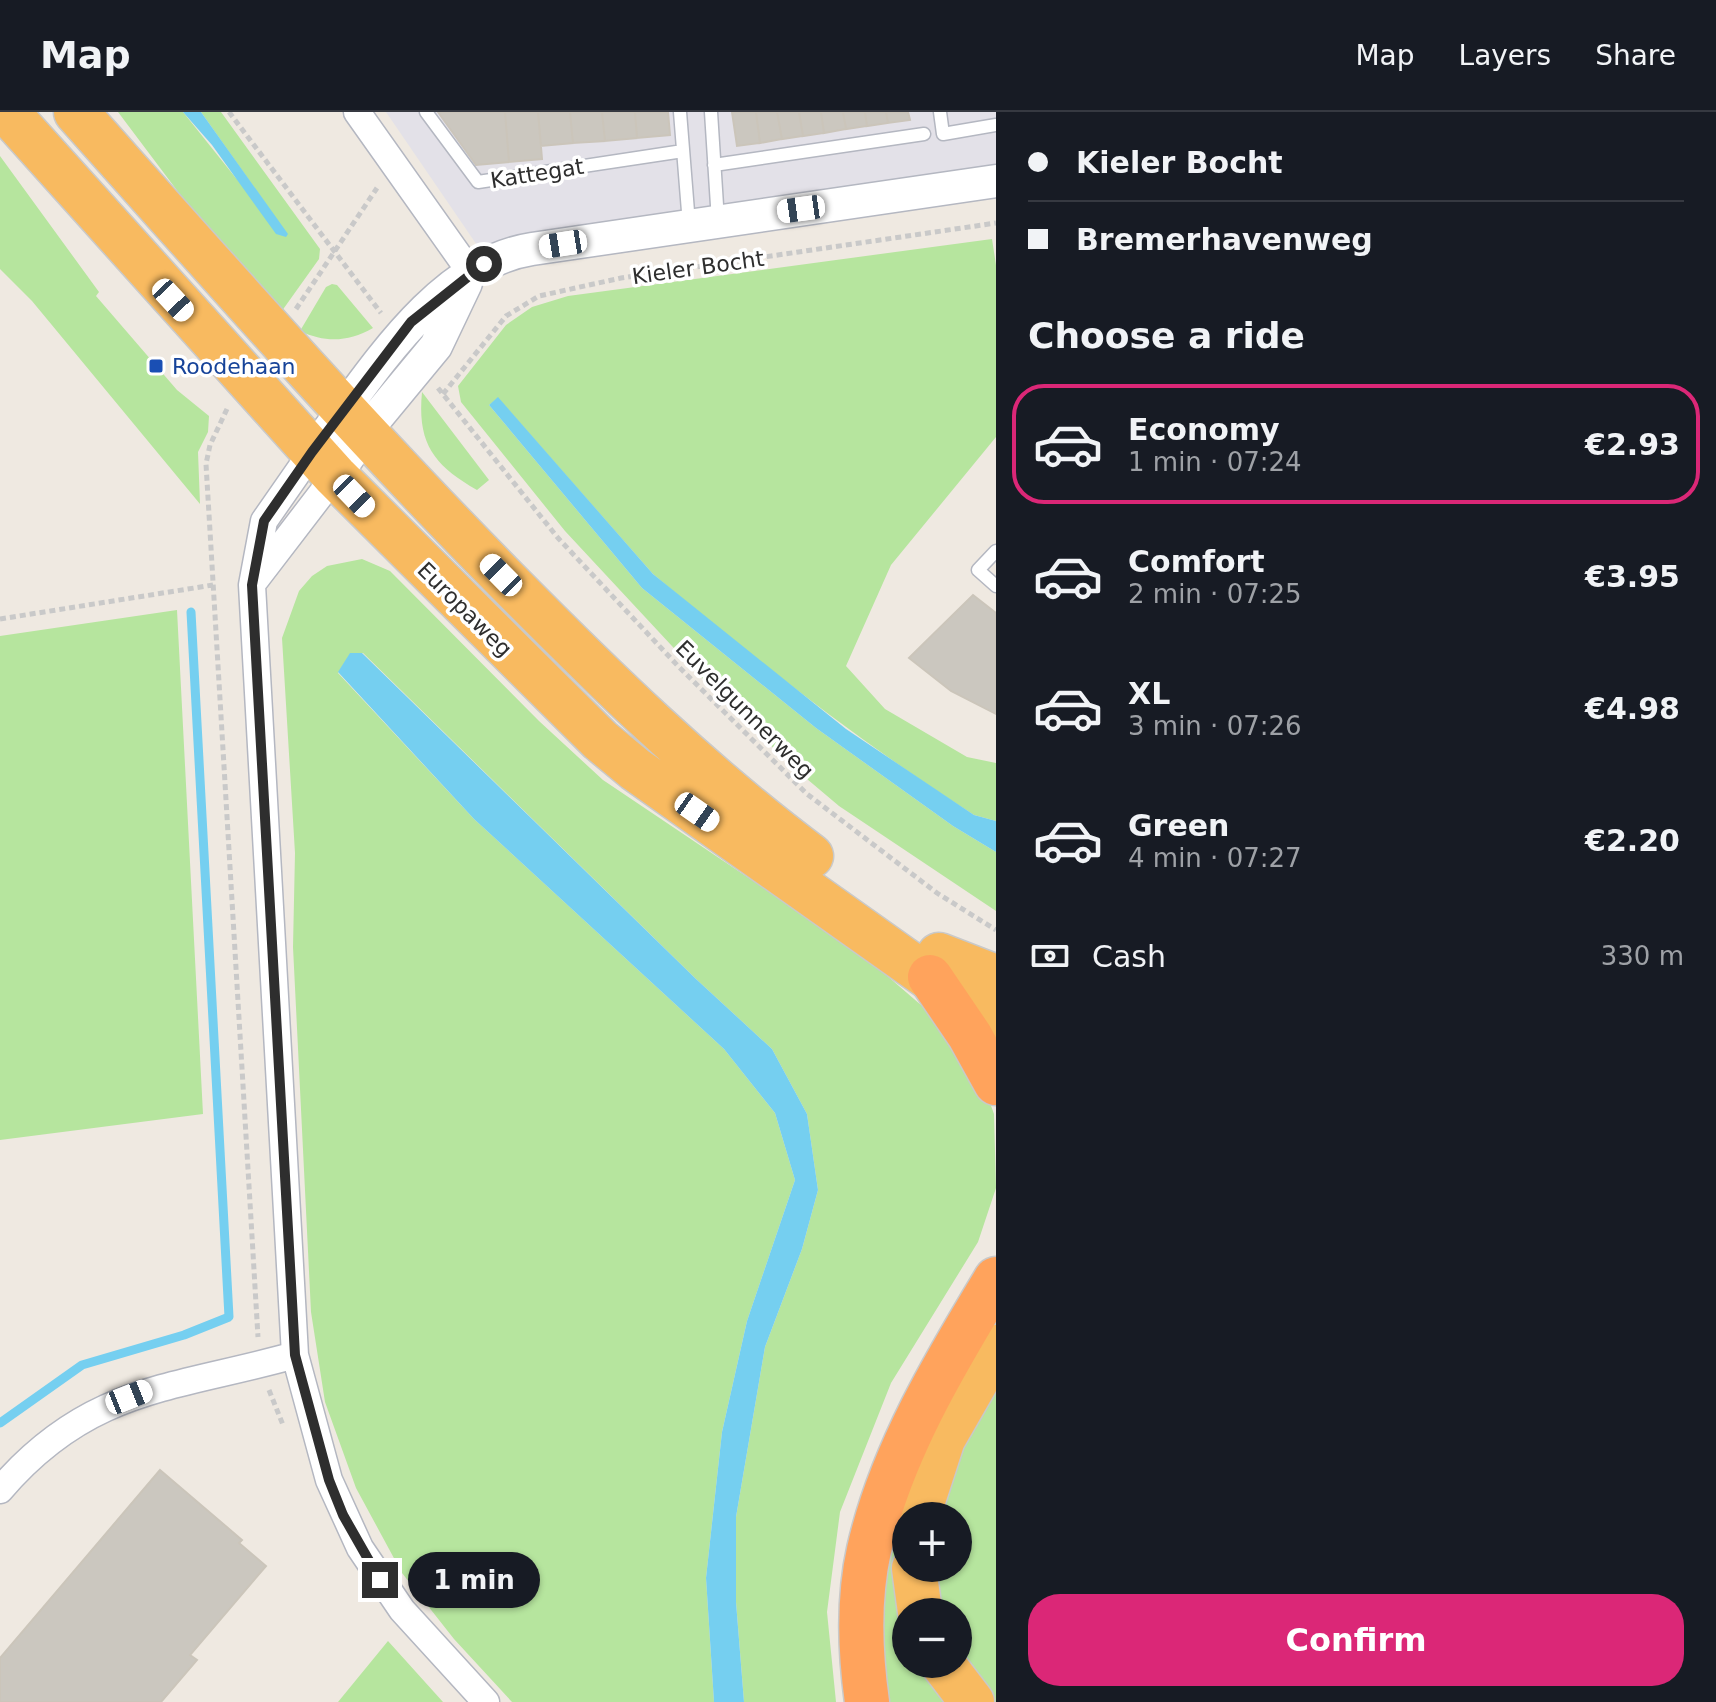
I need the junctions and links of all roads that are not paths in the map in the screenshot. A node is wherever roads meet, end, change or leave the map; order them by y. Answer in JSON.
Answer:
{"nodes":[{"id":1,"x":7,"y":112,"type":"edge"},
{"id":2,"x":76,"y":112,"type":"edge"},
{"id":3,"x":357,"y":112,"type":"edge"},
{"id":4,"x":426,"y":112,"type":"edge"},
{"id":5,"x":680,"y":112,"type":"edge"},
{"id":6,"x":711,"y":112,"type":"edge"},
{"id":7,"x":940,"y":112,"type":"edge"},
{"id":8,"x":996,"y":125,"type":"edge"},
{"id":9,"x":924,"y":134,"type":"dead end"},
{"id":10,"x":683,"y":151,"type":"junction"},
{"id":11,"x":714,"y":165,"type":"junction"},
{"id":12,"x":996,"y":181,"type":"edge"},
{"id":13,"x":704,"y":224,"type":"junction"},
{"id":14,"x":471,"y":273,"type":"junction"},
{"id":15,"x":354,"y":422,"type":"junction"},
{"id":16,"x":323,"y":464,"type":"junction"},
{"id":17,"x":996,"y":551,"type":"edge"},
{"id":18,"x":996,"y":586,"type":"edge"},
{"id":19,"x":934,"y":966,"type":"junction"},
{"id":20,"x":996,"y":977,"type":"edge"},
{"id":21,"x":996,"y":993,"type":"edge"},
{"id":22,"x":996,"y":1025,"type":"edge"},
{"id":23,"x":996,"y":1083,"type":"edge"},
{"id":24,"x":996,"y":1251,"type":"edge"},
{"id":25,"x":991,"y":1287,"type":"edge"},
{"id":26,"x":996,"y":1347,"type":"edge"},
{"id":27,"x":295,"y":1355,"type":"junction"},
{"id":28,"x":0,"y":1490,"type":"edge"},
{"id":29,"x":923,"y":1502,"type":"edge"},
{"id":30,"x":954,"y":1678,"type":"edge"},
{"id":31,"x":486,"y":1702,"type":"edge"},
{"id":32,"x":867,"y":1702,"type":"edge"},
{"id":33,"x":972,"y":1702,"type":"edge"}],
"edges":[{"from":1,"to":16,"type":"highway","name":"Europaweg"},
{"from":2,"to":15,"type":"highway","name":"Europaweg"},
{"from":3,"to":14,"type":"street"},
{"from":4,"to":10,"type":"lane","name":"Kattegat"},
{"from":5,"to":10,"type":"lane"},
{"from":6,"to":11,"type":"lane","name":"Kieler Bocht"},
{"from":7,"to":8,"type":"lane"},
{"from":9,"to":11,"type":"lane"},
{"from":10,"to":13,"type":"lane"},
{"from":11,"to":13,"type":"lane","name":"Kieler Bocht"},
{"from":12,"to":13,"type":"street","name":"Kieler Bocht"},
{"from":13,"to":14,"type":"street","name":"Kieler Bocht"},
{"from":14,"to":15,"type":"street","name":"Kieler Bocht"},
{"from":15,"to":16,"type":"street","name":"Kieler Bocht"},
{"from":15,"to":19,"type":"highway","name":"Europaweg"},
{"from":16,"to":19,"type":"highway","name":"Europaweg"},
{"from":16,"to":27,"type":"street"},
{"from":17,"to":18,"type":"lane"},
{"from":19,"to":20,"type":"highway"},
{"from":19,"to":21,"type":"highway","name":"Europaweg"},
{"from":19,"to":22,"type":"highway","name":"Europaweg"},
{"from":19,"to":23,"type":"highway"},
{"from":24,"to":25,"type":"highway"},
{"from":25,"to":32,"type":"highway"},
{"from":26,"to":29,"type":"highway"},
{"from":27,"to":28,"type":"street"},
{"from":27,"to":31,"type":"street"},
{"from":30,"to":33,"type":"highway"}]}
